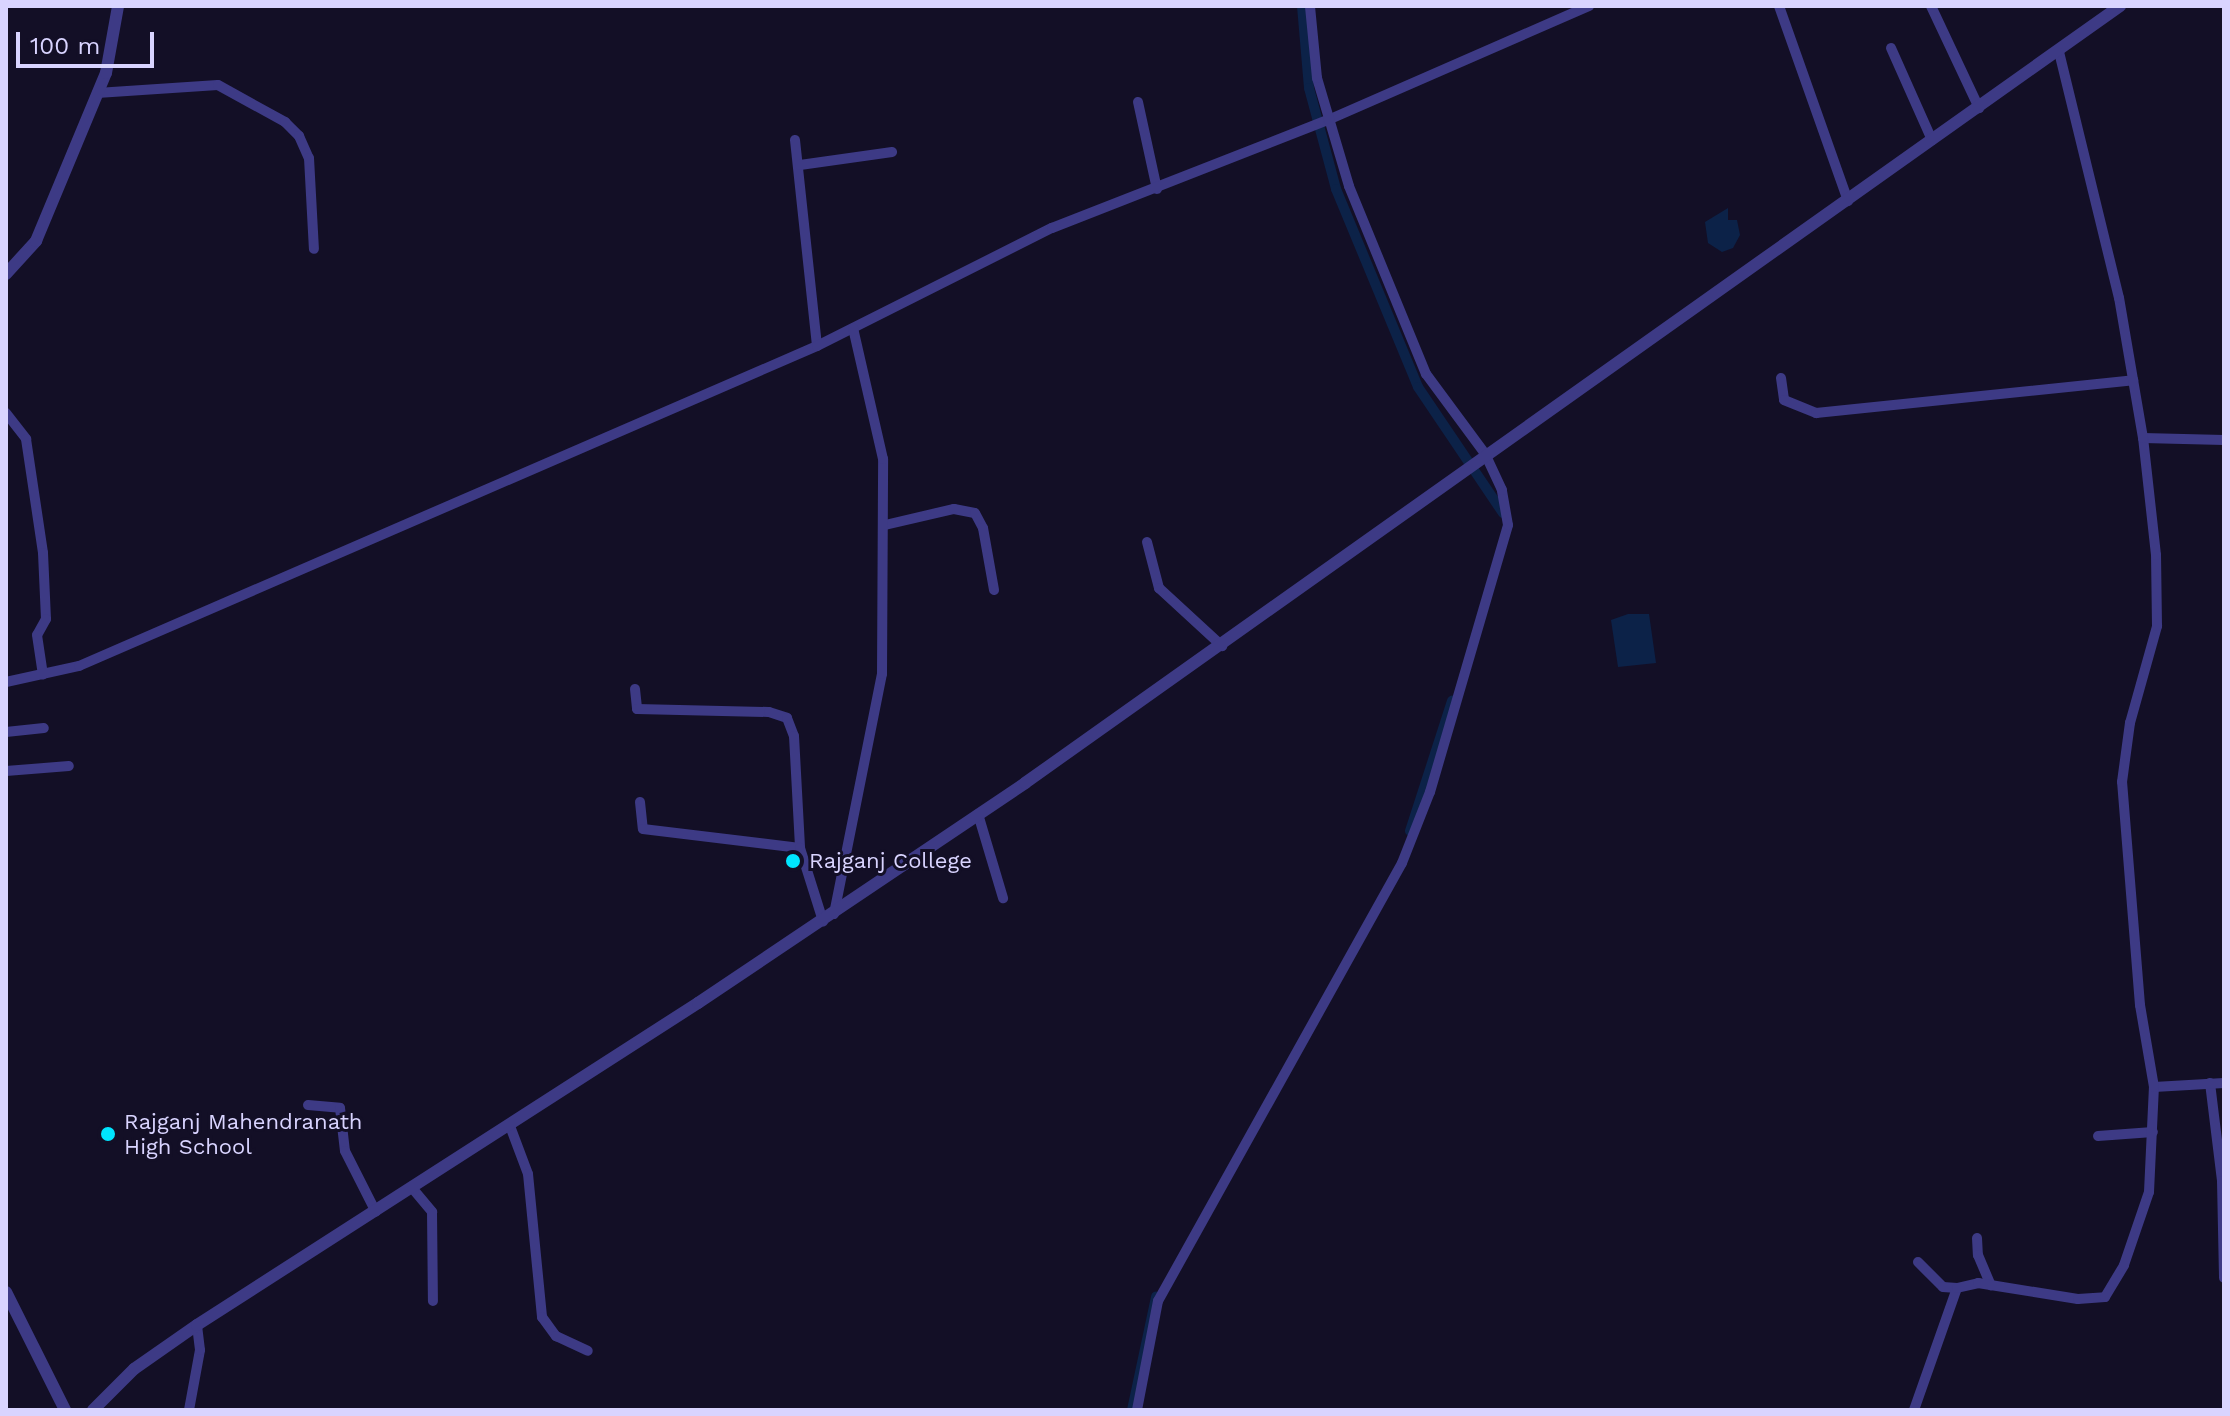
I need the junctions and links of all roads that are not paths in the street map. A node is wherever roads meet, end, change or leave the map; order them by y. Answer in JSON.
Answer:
{"nodes":[{"id":1,"x":118,"y":6,"type":"edge"},
{"id":2,"x":1310,"y":6,"type":"edge"},
{"id":3,"x":1589,"y":6,"type":"edge"},
{"id":4,"x":1779,"y":6,"type":"edge"},
{"id":5,"x":1931,"y":6,"type":"edge"},
{"id":6,"x":2120,"y":6,"type":"edge"},
{"id":7,"x":1891,"y":48,"type":"dead end"},
{"id":8,"x":2059,"y":51,"type":"junction"},
{"id":9,"x":97,"y":93,"type":"junction"},
{"id":10,"x":1138,"y":102,"type":"dead end"},
{"id":11,"x":1979,"y":108,"type":"junction"},
{"id":12,"x":1321,"y":122,"type":"junction"},
{"id":13,"x":795,"y":140,"type":"dead end"},
{"id":14,"x":1932,"y":140,"type":"junction"},
{"id":15,"x":892,"y":152,"type":"dead end"},
{"id":16,"x":800,"y":165,"type":"junction"},
{"id":17,"x":1157,"y":189,"type":"junction"},
{"id":18,"x":1848,"y":201,"type":"junction"},
{"id":19,"x":314,"y":249,"type":"dead end"},
{"id":20,"x":6,"y":274,"type":"edge"},
{"id":21,"x":853,"y":328,"type":"junction"},
{"id":22,"x":817,"y":346,"type":"junction"},
{"id":23,"x":1781,"y":378,"type":"dead end"},
{"id":24,"x":2133,"y":380,"type":"junction"},
{"id":25,"x":6,"y":413,"type":"edge"},
{"id":26,"x":2143,"y":438,"type":"junction"},
{"id":27,"x":2224,"y":440,"type":"edge"},
{"id":28,"x":1478,"y":460,"type":"junction"},
{"id":29,"x":885,"y":525,"type":"junction"},
{"id":30,"x":1147,"y":542,"type":"dead end"},
{"id":31,"x":994,"y":590,"type":"dead end"},
{"id":32,"x":1222,"y":646,"type":"junction"},
{"id":33,"x":43,"y":675,"type":"junction"},
{"id":34,"x":6,"y":682,"type":"edge"},
{"id":35,"x":635,"y":689,"type":"dead end"},
{"id":36,"x":44,"y":728,"type":"dead end"},
{"id":37,"x":6,"y":732,"type":"edge"},
{"id":38,"x":69,"y":766,"type":"dead end"},
{"id":39,"x":6,"y":771,"type":"edge"},
{"id":40,"x":640,"y":802,"type":"dead end"},
{"id":41,"x":978,"y":814,"type":"junction"},
{"id":42,"x":800,"y":848,"type":"junction"},
{"id":43,"x":1003,"y":898,"type":"dead end"},
{"id":44,"x":829,"y":917,"type":"junction"},
{"id":45,"x":2210,"y":1083,"type":"junction"},
{"id":46,"x":2224,"y":1083,"type":"edge"},
{"id":47,"x":2154,"y":1087,"type":"junction"},
{"id":48,"x":308,"y":1105,"type":"dead end"},
{"id":49,"x":510,"y":1126,"type":"junction"},
{"id":50,"x":2153,"y":1132,"type":"junction"},
{"id":51,"x":2098,"y":1136,"type":"dead end"},
{"id":52,"x":413,"y":1189,"type":"junction"},
{"id":53,"x":376,"y":1212,"type":"junction"},
{"id":54,"x":1977,"y":1238,"type":"dead end"},
{"id":55,"x":1918,"y":1262,"type":"dead end"},
{"id":56,"x":2224,"y":1278,"type":"edge"},
{"id":57,"x":1991,"y":1285,"type":"junction"},
{"id":58,"x":1957,"y":1288,"type":"junction"},
{"id":59,"x":6,"y":1292,"type":"edge"},
{"id":60,"x":433,"y":1301,"type":"dead end"},
{"id":61,"x":197,"y":1325,"type":"junction"},
{"id":62,"x":588,"y":1351,"type":"dead end"},
{"id":63,"x":65,"y":1410,"type":"edge"},
{"id":64,"x":93,"y":1410,"type":"edge"},
{"id":65,"x":189,"y":1410,"type":"edge"},
{"id":66,"x":1137,"y":1410,"type":"edge"},
{"id":67,"x":1914,"y":1410,"type":"edge"}],
"edges":[{"from":1,"to":9,"type":"street"},
{"from":2,"to":12,"type":"street"},
{"from":3,"to":12,"type":"street"},
{"from":4,"to":18,"type":"street"},
{"from":5,"to":11,"type":"street"},
{"from":6,"to":8,"type":"street"},
{"from":7,"to":14,"type":"street"},
{"from":8,"to":11,"type":"street"},
{"from":8,"to":24,"type":"street"},
{"from":9,"to":19,"type":"street"},
{"from":9,"to":20,"type":"street"},
{"from":10,"to":17,"type":"street"},
{"from":11,"to":14,"type":"street"},
{"from":12,"to":17,"type":"street"},
{"from":12,"to":28,"type":"street"},
{"from":13,"to":16,"type":"street"},
{"from":14,"to":18,"type":"street"},
{"from":15,"to":16,"type":"street"},
{"from":16,"to":22,"type":"street"},
{"from":17,"to":21,"type":"street"},
{"from":18,"to":28,"type":"street"},
{"from":21,"to":22,"type":"street"},
{"from":21,"to":29,"type":"street"},
{"from":22,"to":33,"type":"street"},
{"from":23,"to":24,"type":"street"},
{"from":24,"to":26,"type":"street"},
{"from":25,"to":33,"type":"street"},
{"from":26,"to":27,"type":"street"},
{"from":26,"to":47,"type":"street"},
{"from":28,"to":32,"type":"street"},
{"from":28,"to":66,"type":"street"},
{"from":29,"to":31,"type":"street"},
{"from":29,"to":44,"type":"street"},
{"from":30,"to":32,"type":"street"},
{"from":32,"to":41,"type":"street"},
{"from":33,"to":34,"type":"street"},
{"from":35,"to":42,"type":"street"},
{"from":36,"to":37,"type":"street"},
{"from":38,"to":39,"type":"street"},
{"from":40,"to":42,"type":"street"},
{"from":41,"to":43,"type":"street"},
{"from":41,"to":44,"type":"street"},
{"from":42,"to":44,"type":"street"},
{"from":44,"to":49,"type":"street"},
{"from":45,"to":46,"type":"street"},
{"from":45,"to":47,"type":"street"},
{"from":45,"to":56,"type":"street"},
{"from":47,"to":50,"type":"street"},
{"from":48,"to":53,"type":"street"},
{"from":49,"to":52,"type":"street"},
{"from":49,"to":62,"type":"street"},
{"from":50,"to":51,"type":"street"},
{"from":50,"to":57,"type":"street"},
{"from":52,"to":53,"type":"street"},
{"from":52,"to":60,"type":"street"},
{"from":53,"to":61,"type":"street"},
{"from":54,"to":57,"type":"street"},
{"from":55,"to":58,"type":"street"},
{"from":57,"to":58,"type":"street"},
{"from":58,"to":67,"type":"street"},
{"from":59,"to":63,"type":"street"},
{"from":61,"to":64,"type":"street"},
{"from":61,"to":65,"type":"street"}]}
